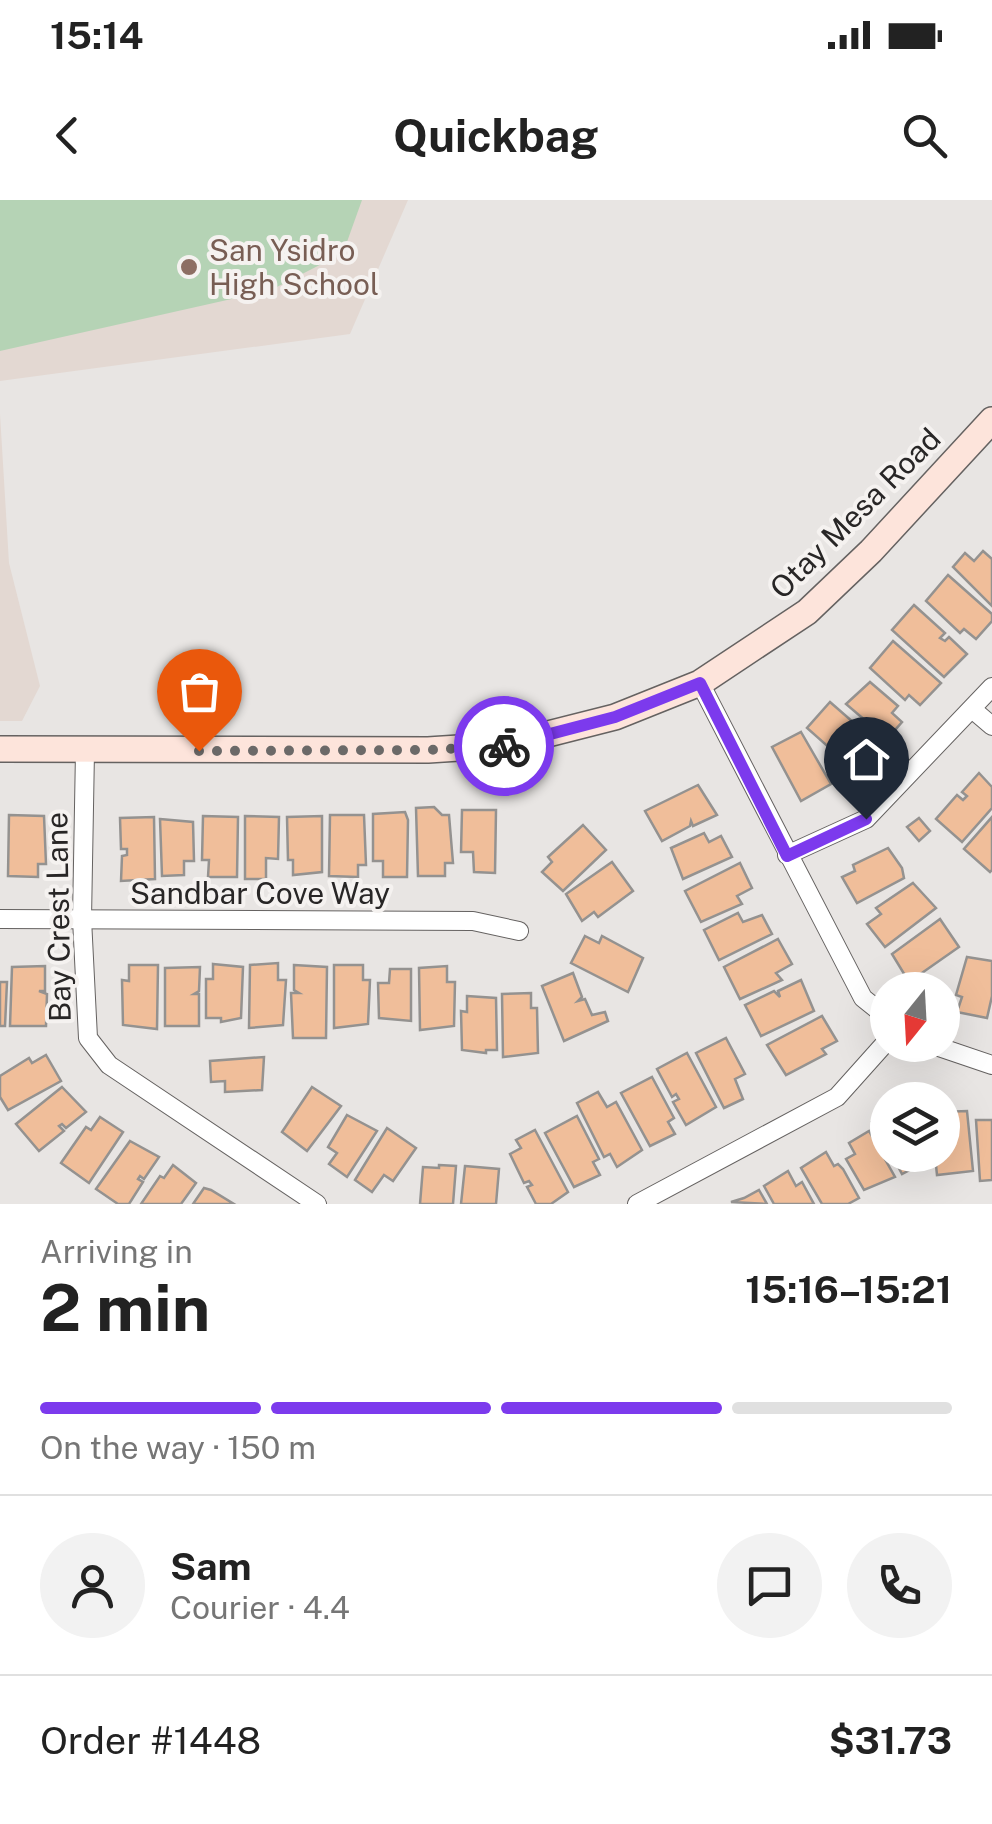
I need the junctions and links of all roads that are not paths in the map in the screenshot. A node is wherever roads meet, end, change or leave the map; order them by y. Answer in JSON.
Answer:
{"nodes":[{"id":1,"x":992,"y":420,"type":"edge"},
{"id":2,"x":700,"y":683,"type":"junction"},
{"id":3,"x":992,"y":688,"type":"edge"},
{"id":4,"x":972,"y":708,"type":"junction"},
{"id":5,"x":992,"y":726,"type":"edge"},
{"id":6,"x":0,"y":749,"type":"edge"},
{"id":7,"x":85,"y":751,"type":"junction"},
{"id":8,"x":787,"y":856,"type":"junction"},
{"id":9,"x":82,"y":919,"type":"junction"},
{"id":10,"x":0,"y":920,"type":"edge"},
{"id":11,"x":518,"y":932,"type":"dead end"},
{"id":12,"x":870,"y":1004,"type":"edge"},
{"id":13,"x":960,"y":1054,"type":"edge"},
{"id":14,"x":870,"y":1060,"type":"edge"},
{"id":15,"x":992,"y":1065,"type":"edge"},
{"id":16,"x":317,"y":1204,"type":"edge"},
{"id":17,"x":636,"y":1204,"type":"edge"}],
"edges":[{"from":1,"to":2,"type":"main road","name":"Otay Mesa Road"},
{"from":2,"to":7,"type":"main road","name":"Otay Mesa Road"},
{"from":2,"to":8,"type":"street"},
{"from":3,"to":4,"type":"street"},
{"from":4,"to":5,"type":"street"},
{"from":4,"to":8,"type":"street"},
{"from":6,"to":7,"type":"main road","name":"Otay Mesa Road"},
{"from":7,"to":9,"type":"street","name":"Bay Crest Lane"},
{"from":8,"to":12,"type":"street"},
{"from":9,"to":10,"type":"street","name":"Sandbar Cove Way"},
{"from":9,"to":11,"type":"street","name":"Sandbar Cove Way"},
{"from":9,"to":16,"type":"street","name":"Bay Crest Lane"},
{"from":13,"to":15,"type":"street"},
{"from":14,"to":17,"type":"street"}]}
